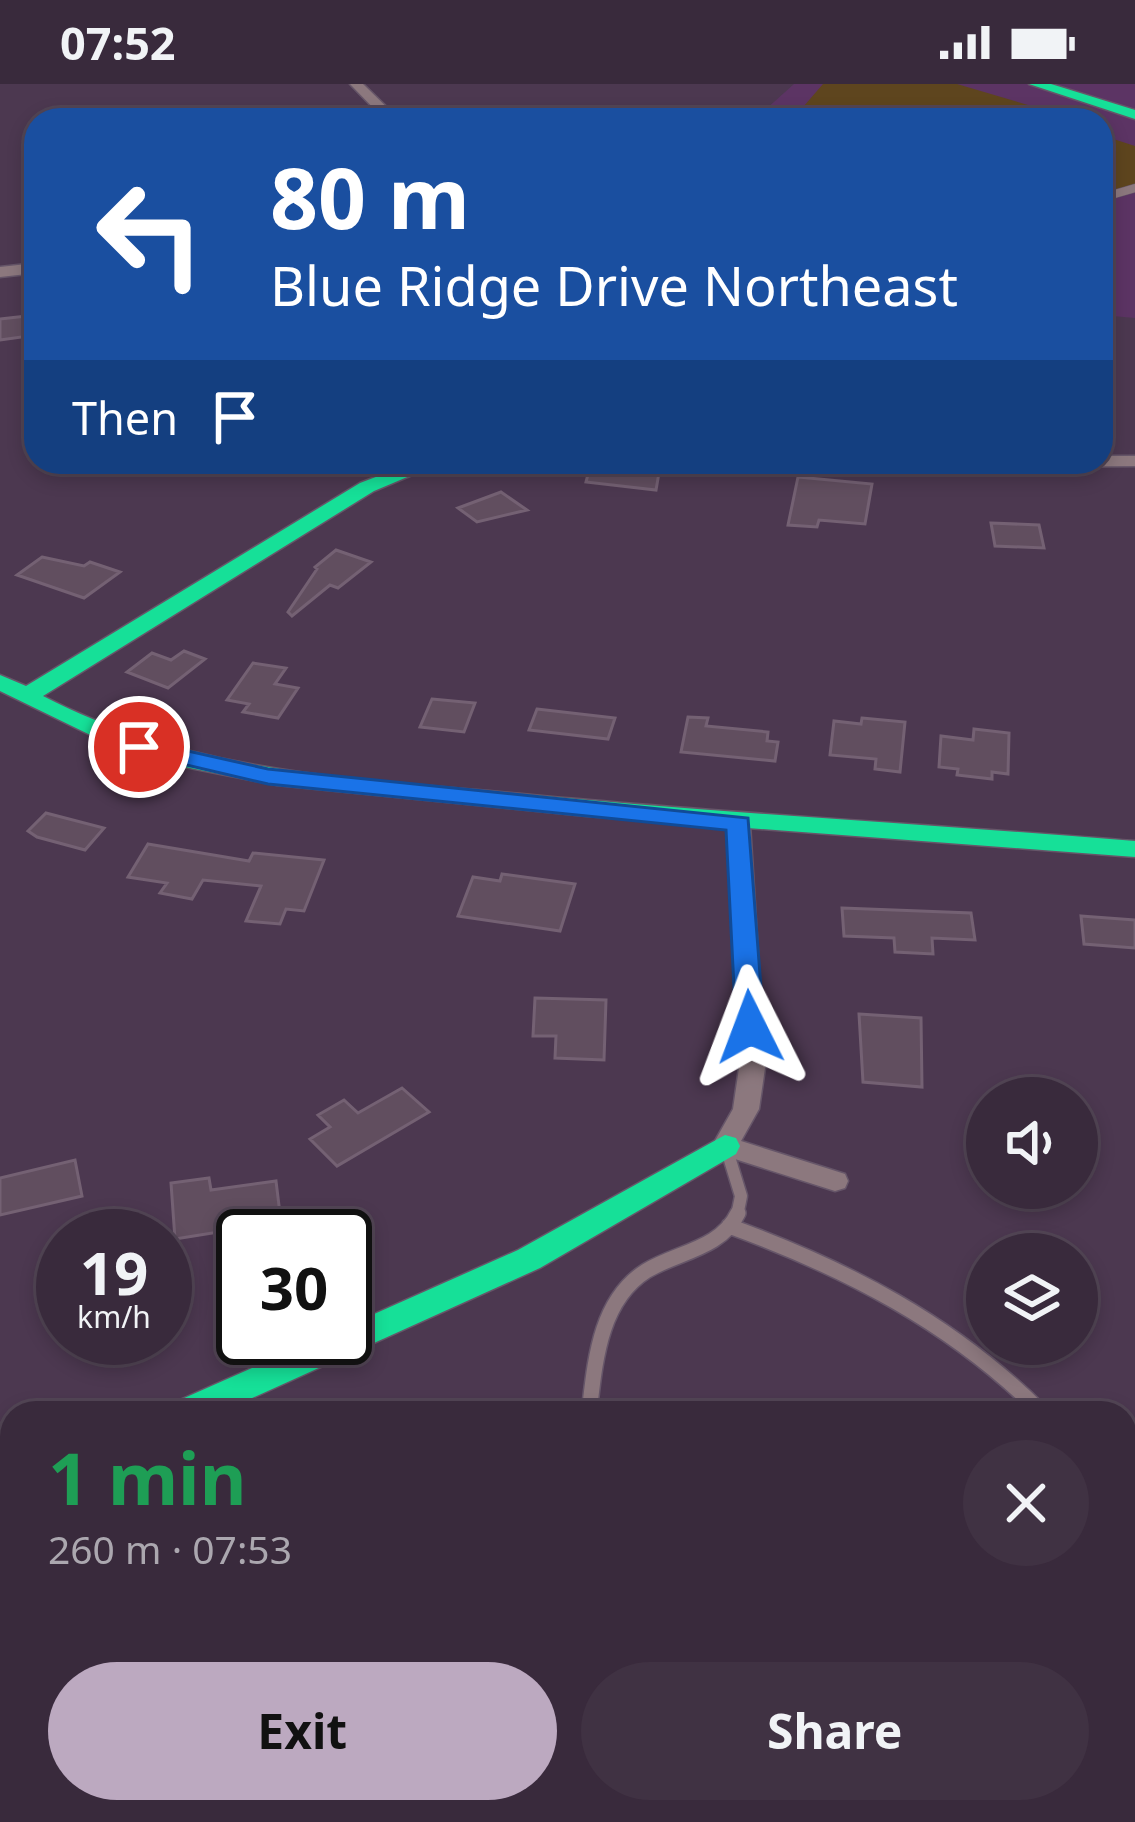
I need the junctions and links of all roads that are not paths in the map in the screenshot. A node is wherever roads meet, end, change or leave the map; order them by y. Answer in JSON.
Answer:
{"nodes":[{"id":1,"x":356,"y":84,"type":"edge"},
{"id":2,"x":1036,"y":84,"type":"edge"},
{"id":3,"x":381,"y":108,"type":"edge"},
{"id":4,"x":1113,"y":108,"type":"edge"},
{"id":5,"x":401,"y":474,"type":"edge"},
{"id":6,"x":0,"y":682,"type":"edge"},
{"id":7,"x":28,"y":695,"type":"junction"},
{"id":8,"x":739,"y":824,"type":"junction"},
{"id":9,"x":1135,"y":849,"type":"edge"},
{"id":10,"x":725,"y":1146,"type":"junction"},
{"id":11,"x":835,"y":1181,"type":"dead end"},
{"id":12,"x":729,"y":1226,"type":"junction"},
{"id":13,"x":212,"y":1401,"type":"edge"},
{"id":14,"x":591,"y":1401,"type":"edge"},
{"id":15,"x":1031,"y":1401,"type":"edge"}],
"edges":[{"from":1,"to":3,"type":"street"},
{"from":2,"to":4,"type":"street"},
{"from":5,"to":7,"type":"street"},
{"from":6,"to":7,"type":"street"},
{"from":7,"to":8,"type":"street"},
{"from":8,"to":9,"type":"street"},
{"from":8,"to":10,"type":"street"},
{"from":10,"to":11,"type":"street"},
{"from":10,"to":12,"type":"lane"},
{"from":10,"to":13,"type":"street"},
{"from":12,"to":14,"type":"lane"},
{"from":12,"to":15,"type":"lane"}]}
